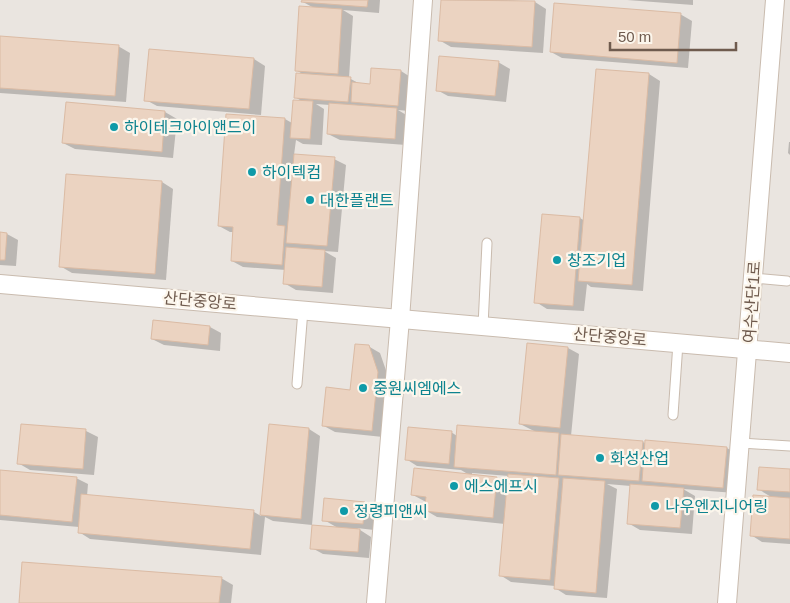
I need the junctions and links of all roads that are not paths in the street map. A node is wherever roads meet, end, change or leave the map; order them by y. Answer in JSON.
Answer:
{"nodes":[{"id":1,"x":424,"y":0,"type":"edge"},
{"id":2,"x":776,"y":0,"type":"edge"},
{"id":3,"x":487,"y":243,"type":"dead end"},
{"id":4,"x":754,"y":278,"type":"junction"},
{"id":5,"x":787,"y":281,"type":"dead end"},
{"id":6,"x":0,"y":284,"type":"edge"},
{"id":7,"x":303,"y":310,"type":"junction"},
{"id":8,"x":400,"y":319,"type":"junction"},
{"id":9,"x":483,"y":326,"type":"junction"},
{"id":10,"x":678,"y":343,"type":"junction"},
{"id":11,"x":748,"y":349,"type":"junction"},
{"id":12,"x":790,"y":353,"type":"edge"},
{"id":13,"x":297,"y":384,"type":"dead end"},
{"id":14,"x":672,"y":416,"type":"dead end"},
{"id":15,"x":741,"y":443,"type":"junction"},
{"id":16,"x":790,"y":446,"type":"edge"},
{"id":17,"x":376,"y":603,"type":"edge"},
{"id":18,"x":727,"y":603,"type":"edge"}],
"edges":[{"from":1,"to":8,"type":"street"},
{"from":2,"to":4,"type":"street","name":"여수산단1로"},
{"from":3,"to":9,"type":"lane"},
{"from":4,"to":5,"type":"lane"},
{"from":4,"to":11,"type":"street","name":"여수산단1로"},
{"from":6,"to":7,"type":"street","name":"산단중앙로"},
{"from":7,"to":8,"type":"street","name":"산단중앙로"},
{"from":7,"to":13,"type":"lane"},
{"from":8,"to":9,"type":"street","name":"산단중앙로"},
{"from":8,"to":17,"type":"street"},
{"from":9,"to":10,"type":"street","name":"산단중앙로"},
{"from":10,"to":11,"type":"street","name":"산단중앙로"},
{"from":10,"to":14,"type":"lane"},
{"from":11,"to":12,"type":"street","name":"산단중앙로"},
{"from":11,"to":15,"type":"street","name":"여수산단1로"},
{"from":15,"to":16,"type":"lane"},
{"from":15,"to":18,"type":"street","name":"여수산단1로"}]}
